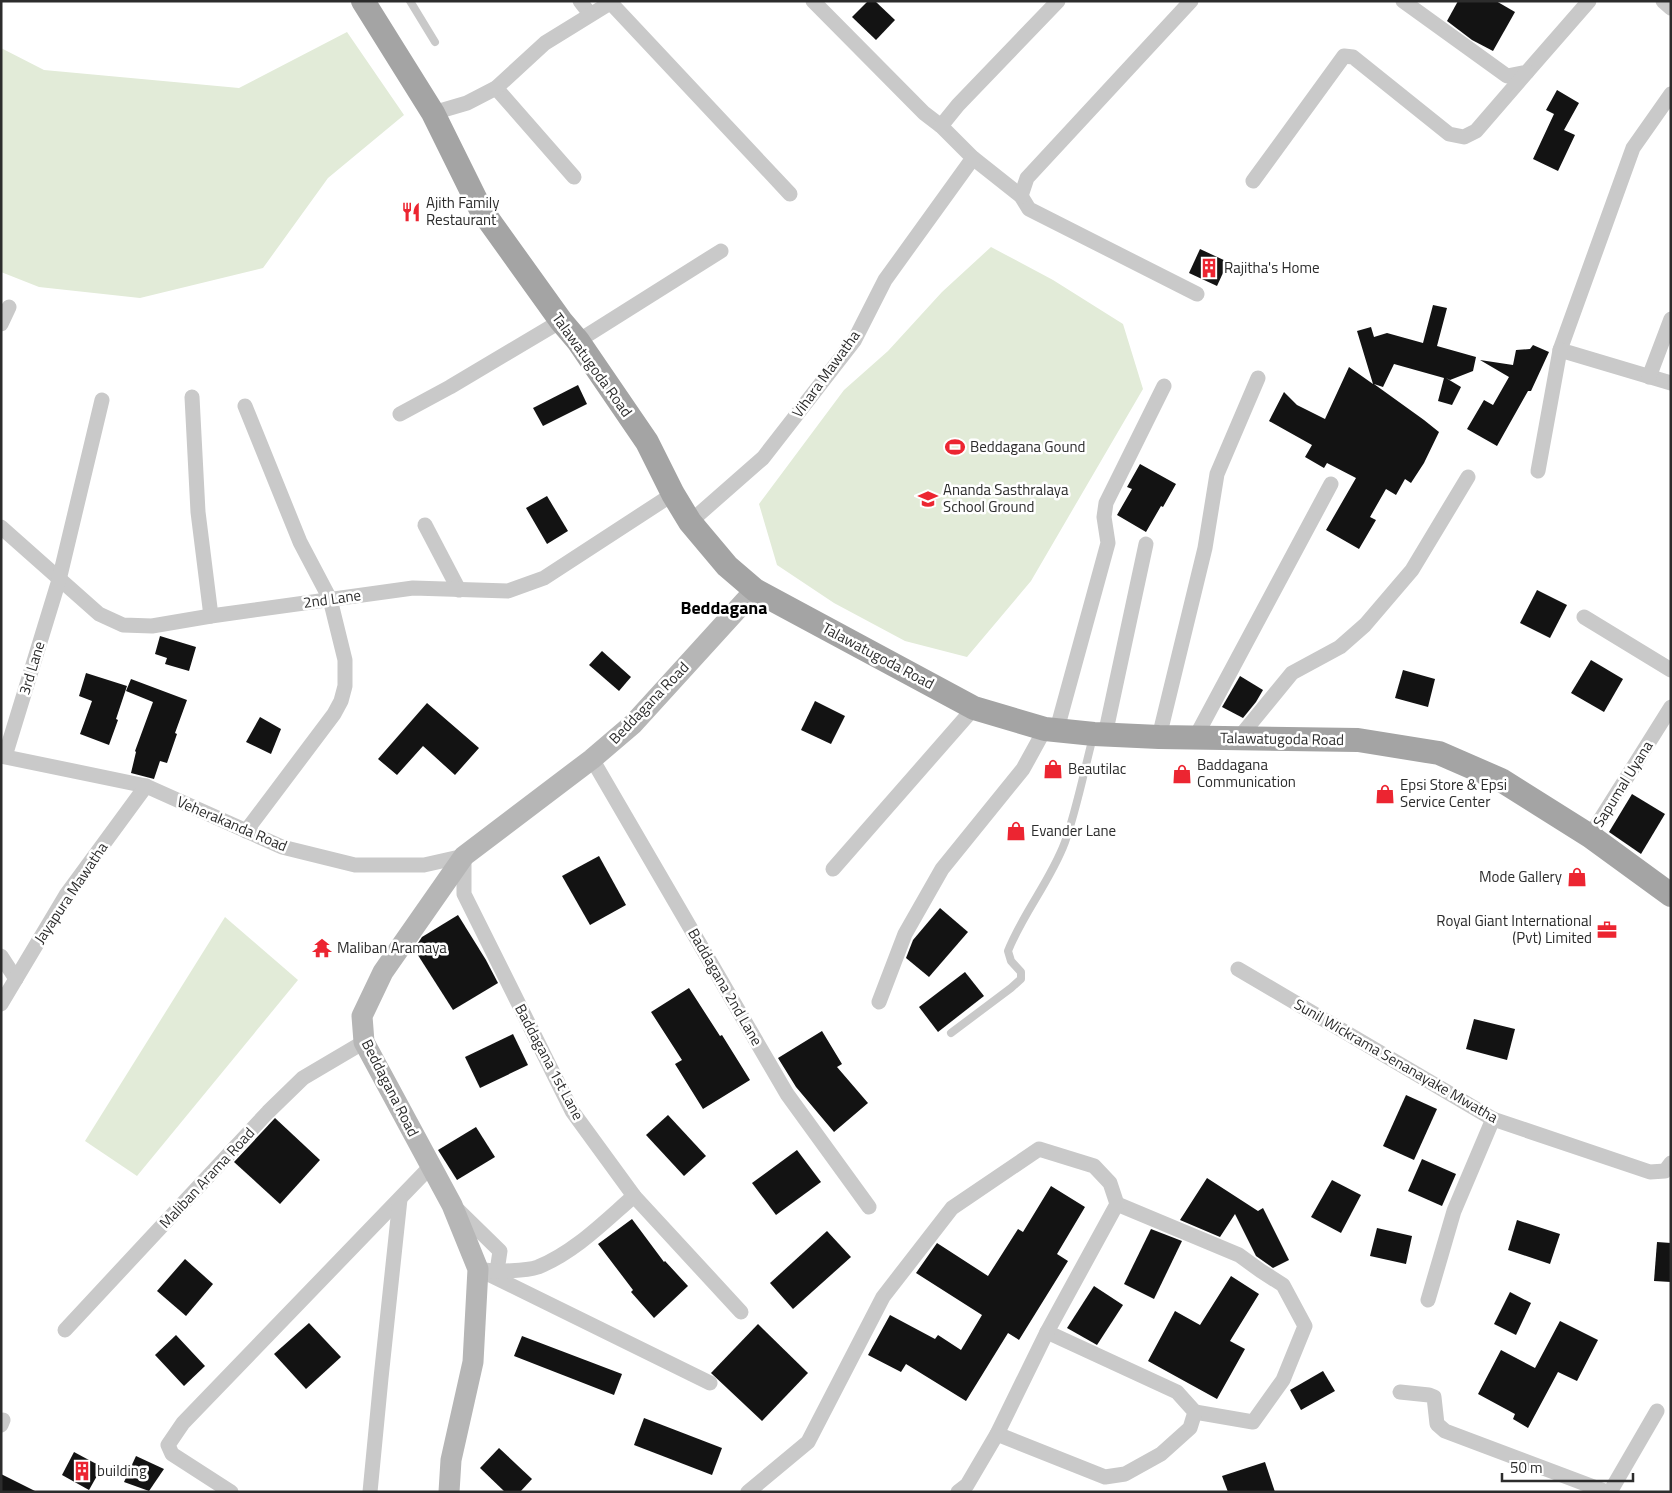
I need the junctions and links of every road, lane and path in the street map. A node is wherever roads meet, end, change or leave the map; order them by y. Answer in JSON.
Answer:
{"nodes":[{"id":1,"x":362,"y":1,"type":"edge"},
{"id":2,"x":410,"y":1,"type":"edge"},
{"id":3,"x":580,"y":1,"type":"edge"},
{"id":4,"x":813,"y":1,"type":"edge"},
{"id":5,"x":1058,"y":1,"type":"edge"},
{"id":6,"x":1191,"y":1,"type":"edge"},
{"id":7,"x":1403,"y":1,"type":"edge"},
{"id":8,"x":1589,"y":1,"type":"edge"},
{"id":9,"x":1663,"y":1,"type":"edge"},
{"id":10,"x":611,"y":2,"type":"edge"},
{"id":11,"x":1671,"y":8,"type":"edge"},
{"id":12,"x":590,"y":14,"type":"junction"},
{"id":13,"x":435,"y":42,"type":"dead end"},
{"id":14,"x":1527,"y":72,"type":"junction"},
{"id":15,"x":496,"y":88,"type":"junction"},
{"id":16,"x":1671,"y":94,"type":"edge"},
{"id":17,"x":433,"y":114,"type":"junction"},
{"id":18,"x":941,"y":126,"type":"junction"},
{"id":19,"x":973,"y":158,"type":"junction"},
{"id":20,"x":574,"y":177,"type":"dead end"},
{"id":21,"x":1252,"y":181,"type":"dead end"},
{"id":22,"x":790,"y":194,"type":"dead end"},
{"id":23,"x":1021,"y":196,"type":"junction"},
{"id":24,"x":721,"y":251,"type":"dead end"},
{"id":25,"x":1198,"y":294,"type":"dead end"},
{"id":26,"x":9,"y":307,"type":"dead end"},
{"id":27,"x":1671,"y":319,"type":"edge"},
{"id":28,"x":561,"y":321,"type":"junction"},
{"id":29,"x":1,"y":324,"type":"edge"},
{"id":30,"x":578,"y":341,"type":"junction"},
{"id":31,"x":1560,"y":350,"type":"junction"},
{"id":32,"x":1649,"y":377,"type":"junction"},
{"id":33,"x":1258,"y":378,"type":"dead end"},
{"id":34,"x":1671,"y":383,"type":"edge"},
{"id":35,"x":1164,"y":386,"type":"dead end"},
{"id":36,"x":192,"y":398,"type":"dead end"},
{"id":37,"x":102,"y":400,"type":"dead end"},
{"id":38,"x":245,"y":406,"type":"dead end"},
{"id":39,"x":400,"y":414,"type":"dead end"},
{"id":40,"x":1538,"y":471,"type":"dead end"},
{"id":41,"x":1468,"y":477,"type":"dead end"},
{"id":42,"x":1331,"y":484,"type":"dead end"},
{"id":43,"x":673,"y":494,"type":"junction"},
{"id":44,"x":690,"y":522,"type":"junction"},
{"id":45,"x":424,"y":525,"type":"dead end"},
{"id":46,"x":1,"y":527,"type":"edge"},
{"id":47,"x":1146,"y":544,"type":"dead end"},
{"id":48,"x":59,"y":580,"type":"junction"},
{"id":49,"x":458,"y":590,"type":"junction"},
{"id":50,"x":755,"y":590,"type":"junction"},
{"id":51,"x":330,"y":599,"type":"junction"},
{"id":52,"x":211,"y":616,"type":"junction"},
{"id":53,"x":1584,"y":617,"type":"dead end"},
{"id":54,"x":1671,"y":670,"type":"edge"},
{"id":55,"x":1671,"y":707,"type":"edge"},
{"id":56,"x":974,"y":708,"type":"junction"},
{"id":57,"x":1051,"y":729,"type":"junction"},
{"id":58,"x":1100,"y":735,"type":"junction"},
{"id":59,"x":1159,"y":737,"type":"junction"},
{"id":60,"x":1195,"y":738,"type":"junction"},
{"id":61,"x":1238,"y":738,"type":"junction"},
{"id":62,"x":3,"y":756,"type":"edge"},
{"id":63,"x":592,"y":759,"type":"junction"},
{"id":64,"x":146,"y":786,"type":"junction"},
{"id":65,"x":246,"y":831,"type":"junction"},
{"id":66,"x":1590,"y":836,"type":"junction"},
{"id":67,"x":464,"y":856,"type":"junction"},
{"id":68,"x":833,"y":869,"type":"dead end"},
{"id":69,"x":1671,"y":895,"type":"edge"},
{"id":70,"x":1,"y":956,"type":"edge"},
{"id":71,"x":1238,"y":970,"type":"dead end"},
{"id":72,"x":16,"y":979,"type":"junction"},
{"id":73,"x":879,"y":1002,"type":"dead end"},
{"id":74,"x":1,"y":1004,"type":"edge"},
{"id":75,"x":951,"y":1033,"type":"dead end"},
{"id":76,"x":364,"y":1042,"type":"junction"},
{"id":77,"x":1493,"y":1119,"type":"junction"},
{"id":78,"x":1671,"y":1163,"type":"edge"},
{"id":79,"x":431,"y":1166,"type":"junction"},
{"id":80,"x":634,"y":1196,"type":"junction"},
{"id":81,"x":400,"y":1199,"type":"junction"},
{"id":82,"x":1117,"y":1204,"type":"junction"},
{"id":83,"x":869,"y":1207,"type":"dead end"},
{"id":84,"x":487,"y":1270,"type":"junction"},
{"id":85,"x":1428,"y":1300,"type":"dead end"},
{"id":86,"x":741,"y":1312,"type":"dead end"},
{"id":87,"x":66,"y":1330,"type":"dead end"},
{"id":88,"x":1047,"y":1332,"type":"junction"},
{"id":89,"x":710,"y":1383,"type":"dead end"},
{"id":90,"x":1400,"y":1392,"type":"dead end"},
{"id":91,"x":1657,"y":1411,"type":"dead end"},
{"id":92,"x":1195,"y":1412,"type":"junction"},
{"id":93,"x":998,"y":1434,"type":"junction"},
{"id":94,"x":230,"y":1492,"type":"edge"},
{"id":95,"x":370,"y":1492,"type":"edge"},
{"id":96,"x":449,"y":1492,"type":"edge"},
{"id":97,"x":748,"y":1492,"type":"edge"},
{"id":98,"x":958,"y":1492,"type":"edge"},
{"id":99,"x":1608,"y":1492,"type":"edge"}],
"edges":[{"from":1,"to":17,"type":"main road","name":"Talawatugoda Road"},
{"from":2,"to":13,"type":"lane"},
{"from":3,"to":12,"type":"street"},
{"from":4,"to":18,"type":"street"},
{"from":5,"to":18,"type":"street"},
{"from":6,"to":23,"type":"street"},
{"from":7,"to":14,"type":"street"},
{"from":8,"to":14,"type":"street"},
{"from":9,"to":11,"type":"street"},
{"from":10,"to":12,"type":"street"},
{"from":10,"to":22,"type":"street"},
{"from":12,"to":15,"type":"street"},
{"from":14,"to":21,"type":"street"},
{"from":15,"to":17,"type":"street"},
{"from":15,"to":20,"type":"street"},
{"from":16,"to":31,"type":"street"},
{"from":17,"to":28,"type":"main road","name":"Talawatugoda Road"},
{"from":18,"to":19,"type":"street"},
{"from":19,"to":23,"type":"street"},
{"from":19,"to":44,"type":"street","name":"Vihara Mawatha"},
{"from":23,"to":25,"type":"street"},
{"from":24,"to":30,"type":"street"},
{"from":26,"to":29,"type":"street"},
{"from":27,"to":32,"type":"street"},
{"from":28,"to":30,"type":"main road","name":"Talawatugoda Road"},
{"from":28,"to":39,"type":"street"},
{"from":30,"to":43,"type":"main road","name":"Talawatugoda Road"},
{"from":31,"to":32,"type":"street"},
{"from":31,"to":40,"type":"street"},
{"from":32,"to":34,"type":"street"},
{"from":33,"to":59,"type":"street"},
{"from":35,"to":57,"type":"street"},
{"from":36,"to":52,"type":"street"},
{"from":37,"to":48,"type":"street","name":"3rd Lane"},
{"from":38,"to":51,"type":"street"},
{"from":41,"to":61,"type":"street"},
{"from":42,"to":60,"type":"street"},
{"from":43,"to":44,"type":"main road","name":"Talawatugoda Road"},
{"from":43,"to":49,"type":"street","name":"2nd Lane"},
{"from":44,"to":50,"type":"main road","name":"Talawatugoda Road"},
{"from":45,"to":49,"type":"street"},
{"from":46,"to":48,"type":"street","name":"2nd Lane"},
{"from":47,"to":58,"type":"street"},
{"from":48,"to":52,"type":"street","name":"2nd Lane"},
{"from":48,"to":62,"type":"street","name":"3rd Lane"},
{"from":49,"to":51,"type":"street","name":"2nd Lane"},
{"from":50,"to":56,"type":"main road","name":"Talawatugoda Road"},
{"from":50,"to":63,"type":"street","name":"Beddagana Road"},
{"from":51,"to":52,"type":"street","name":"2nd Lane"},
{"from":51,"to":65,"type":"street"},
{"from":53,"to":54,"type":"street"},
{"from":55,"to":66,"type":"street","name":"Sapumal Uyana"},
{"from":56,"to":57,"type":"main road","name":"Talawatugoda Road"},
{"from":56,"to":68,"type":"street"},
{"from":57,"to":58,"type":"main road","name":"Talawatugoda Road"},
{"from":57,"to":73,"type":"street"},
{"from":58,"to":59,"type":"main road","name":"Talawatugoda Road"},
{"from":58,"to":75,"type":"lane"},
{"from":59,"to":60,"type":"main road","name":"Talawatugoda Road"},
{"from":60,"to":61,"type":"main road","name":"Talawatugoda Road"},
{"from":61,"to":66,"type":"main road","name":"Talawatugoda Road"},
{"from":62,"to":64,"type":"street","name":"Veherakanda Road"},
{"from":63,"to":67,"type":"street","name":"Beddagana Road"},
{"from":63,"to":83,"type":"street","name":"Baddagana 2nd Lane"},
{"from":64,"to":65,"type":"street","name":"Veherakanda Road"},
{"from":64,"to":72,"type":"street","name":"Jayapura Mawatha"},
{"from":65,"to":67,"type":"street","name":"Veherakanda Road"},
{"from":66,"to":69,"type":"main road","name":"Talawatugoda Road"},
{"from":67,"to":76,"type":"street","name":"Beddagana Road"},
{"from":67,"to":80,"type":"street","name":"Baddagana 1st Lane"},
{"from":70,"to":72,"type":"street"},
{"from":71,"to":77,"type":"street","name":"Sunil Wickrama Senanayake Mwatha"},
{"from":72,"to":74,"type":"street","name":"Jayapura Mawatha"},
{"from":76,"to":79,"type":"street","name":"Beddagana Road"},
{"from":76,"to":87,"type":"street","name":"Maliban Arama Road"},
{"from":77,"to":78,"type":"street","name":"Sunil Wickrama Senanayake Mwatha"},
{"from":77,"to":85,"type":"street"},
{"from":79,"to":81,"type":"street"},
{"from":79,"to":84,"type":"street","name":"Beddagana Road"},
{"from":80,"to":84,"type":"street"},
{"from":80,"to":86,"type":"street","name":"Baddagana 1st Lane"},
{"from":81,"to":94,"type":"street"},
{"from":81,"to":95,"type":"street"},
{"from":82,"to":88,"type":"street"},
{"from":82,"to":92,"type":"street"},
{"from":82,"to":97,"type":"street"},
{"from":84,"to":89,"type":"street"},
{"from":84,"to":96,"type":"street","name":"Beddagana Road"},
{"from":88,"to":92,"type":"street"},
{"from":88,"to":93,"type":"street"},
{"from":90,"to":99,"type":"street"},
{"from":91,"to":99,"type":"street"},
{"from":92,"to":93,"type":"street"},
{"from":93,"to":98,"type":"street"}]}
